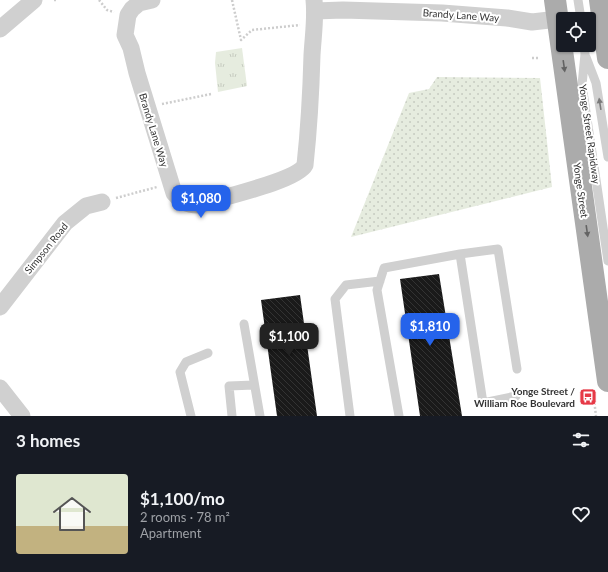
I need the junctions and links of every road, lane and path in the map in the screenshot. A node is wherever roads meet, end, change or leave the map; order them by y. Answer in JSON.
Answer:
{"nodes":[{"id":1,"x":34,"y":0,"type":"edge"},
{"id":2,"x":152,"y":0,"type":"edge"},
{"id":3,"x":232,"y":0,"type":"edge"},
{"id":4,"x":578,"y":0,"type":"edge"},
{"id":5,"x":600,"y":0,"type":"edge"},
{"id":6,"x":556,"y":10,"type":"edge"},
{"id":7,"x":315,"y":12,"type":"edge"},
{"id":8,"x":579,"y":12,"type":"edge"},
{"id":9,"x":0,"y":29,"type":"edge"},
{"id":10,"x":584,"y":52,"type":"edge"},
{"id":11,"x":585,"y":52,"type":"edge"},
{"id":12,"x":532,"y":58,"type":"dead end"},
{"id":13,"x":540,"y":58,"type":"dead end"},
{"id":14,"x":608,"y":58,"type":"edge"},
{"id":15,"x":211,"y":94,"type":"dead end"},
{"id":16,"x":147,"y":107,"type":"junction"},
{"id":17,"x":608,"y":156,"type":"edge"},
{"id":18,"x":171,"y":184,"type":"junction"},
{"id":19,"x":102,"y":202,"type":"joint"},
{"id":20,"x":460,"y":254,"type":"junction"},
{"id":21,"x":608,"y":262,"type":"edge"},
{"id":22,"x":380,"y":281,"type":"junction"},
{"id":23,"x":0,"y":307,"type":"edge"},
{"id":24,"x":244,"y":324,"type":"dead end"},
{"id":25,"x":208,"y":353,"type":"dead end"},
{"id":26,"x":517,"y":369,"type":"dead end"},
{"id":27,"x":608,"y":380,"type":"edge"},
{"id":28,"x":254,"y":385,"type":"junction"},
{"id":29,"x":0,"y":388,"type":"edge"},
{"id":30,"x":516,"y":396,"type":"dead end"},
{"id":31,"x":22,"y":416,"type":"edge"},
{"id":32,"x":191,"y":416,"type":"edge"},
{"id":33,"x":232,"y":416,"type":"edge"},
{"id":34,"x":260,"y":416,"type":"edge"},
{"id":35,"x":350,"y":416,"type":"edge"},
{"id":36,"x":399,"y":416,"type":"edge"}],
"edges":[{"from":1,"to":9,"type":"street"},
{"from":2,"to":16,"type":"street","name":"Brandy Lane Way"},
{"from":3,"to":7,"type":"path"},
{"from":4,"to":8,"type":"lane"},
{"from":5,"to":14,"type":"main road"},
{"from":6,"to":7,"type":"street","name":"Brandy Lane Way"},
{"from":6,"to":27,"type":"main road","name":"Yonge Street","one_way":true},
{"from":7,"to":18,"type":"street","name":"Brandy Lane Way"},
{"from":10,"to":21,"type":"lane","name":"Yonge Street Rapidway"},
{"from":17,"to":11,"type":"lane","name":"Yonge Street Rapidway","one_way":true},
{"from":12,"to":13,"type":"path"},
{"from":15,"to":16,"type":"path"},
{"from":16,"to":18,"type":"street","name":"Brandy Lane Way"},
{"from":18,"to":19,"type":"path"},
{"from":19,"to":23,"type":"street","name":"Simpson Road"},
{"from":20,"to":22,"type":"lane"},
{"from":20,"to":26,"type":"lane"},
{"from":20,"to":30,"type":"lane"},
{"from":22,"to":35,"type":"lane"},
{"from":22,"to":36,"type":"lane"},
{"from":24,"to":28,"type":"lane"},
{"from":25,"to":32,"type":"lane"},
{"from":28,"to":33,"type":"lane"},
{"from":28,"to":34,"type":"lane"},
{"from":29,"to":31,"type":"street"}]}
